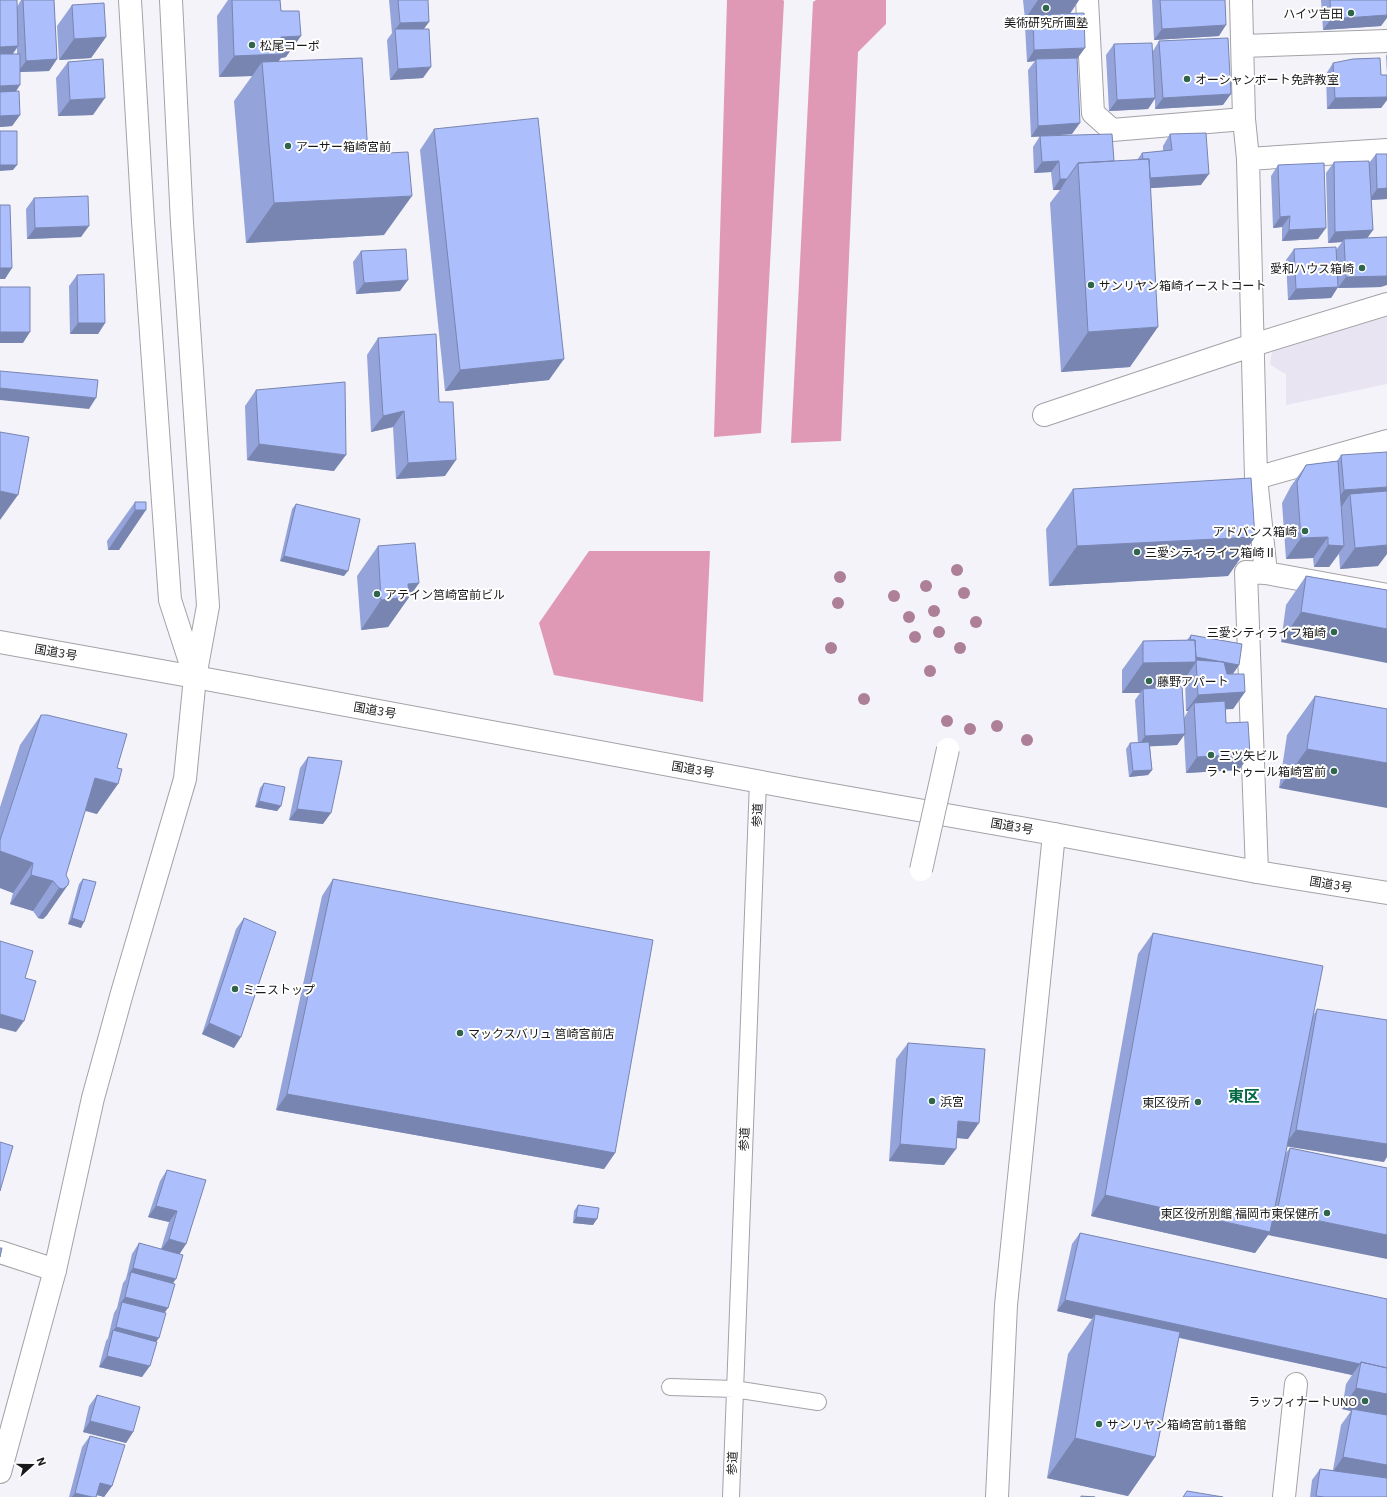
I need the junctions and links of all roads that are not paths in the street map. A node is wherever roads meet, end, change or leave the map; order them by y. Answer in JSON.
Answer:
{"nodes":[{"id":1,"x":130,"y":0,"type":"edge"},
{"id":2,"x":171,"y":0,"type":"edge"},
{"id":3,"x":1087,"y":0,"type":"edge"},
{"id":4,"x":1240,"y":0,"type":"edge"},
{"id":5,"x":1387,"y":41,"type":"edge"},
{"id":6,"x":1242,"y":46,"type":"junction"},
{"id":7,"x":1244,"y":119,"type":"junction"},
{"id":8,"x":1387,"y":150,"type":"edge"},
{"id":9,"x":1248,"y":159,"type":"junction"},
{"id":10,"x":1387,"y":304,"type":"edge"},
{"id":11,"x":1253,"y":345,"type":"junction"},
{"id":12,"x":1044,"y":415,"type":"dead end"},
{"id":13,"x":1387,"y":441,"type":"edge"},
{"id":14,"x":1256,"y":478,"type":"junction"},
{"id":15,"x":1266,"y":573,"type":"junction"},
{"id":16,"x":1387,"y":595,"type":"edge"},
{"id":17,"x":0,"y":642,"type":"edge"},
{"id":18,"x":195,"y":677,"type":"junction"},
{"id":19,"x":948,"y":749,"type":"dead end"},
{"id":20,"x":758,"y":781,"type":"junction"},
{"id":21,"x":1054,"y":834,"type":"junction"},
{"id":22,"x":921,"y":870,"type":"dead end"},
{"id":23,"x":1257,"y":872,"type":"junction"},
{"id":24,"x":1387,"y":893,"type":"edge"},
{"id":25,"x":0,"y":1252,"type":"edge"},
{"id":26,"x":55,"y":1270,"type":"junction"},
{"id":27,"x":1296,"y":1384,"type":"dead end"},
{"id":28,"x":670,"y":1387,"type":"dead end"},
{"id":29,"x":734,"y":1389,"type":"junction"},
{"id":30,"x":818,"y":1402,"type":"dead end"},
{"id":31,"x":0,"y":1472,"type":"edge"},
{"id":32,"x":731,"y":1497,"type":"edge"},
{"id":33,"x":997,"y":1497,"type":"edge"},
{"id":34,"x":1284,"y":1497,"type":"edge"}],
"edges":[{"from":1,"to":18,"type":"main road"},
{"from":2,"to":18,"type":"main road"},
{"from":3,"to":7,"type":"main road"},
{"from":4,"to":6,"type":"main road"},
{"from":5,"to":6,"type":"main road"},
{"from":6,"to":7,"type":"main road"},
{"from":7,"to":9,"type":"main road"},
{"from":8,"to":9,"type":"main road"},
{"from":9,"to":11,"type":"main road"},
{"from":10,"to":11,"type":"main road"},
{"from":11,"to":12,"type":"main road"},
{"from":11,"to":14,"type":"main road"},
{"from":13,"to":14,"type":"main road"},
{"from":14,"to":15,"type":"main road"},
{"from":15,"to":16,"type":"main road"},
{"from":15,"to":23,"type":"main road"},
{"from":17,"to":18,"type":"main road","name":"国道3号"},
{"from":18,"to":20,"type":"main road","name":"国道3号"},
{"from":18,"to":26,"type":"main road"},
{"from":19,"to":22,"type":"main road","bridge":true},
{"from":20,"to":21,"type":"main road","name":"国道3号"},
{"from":20,"to":29,"type":"lane","name":"参道"},
{"from":21,"to":23,"type":"main road","name":"国道3号"},
{"from":21,"to":33,"type":"main road"},
{"from":23,"to":24,"type":"main road","name":"国道3号"},
{"from":25,"to":26,"type":"main road"},
{"from":26,"to":31,"type":"main road"},
{"from":27,"to":34,"type":"main road"},
{"from":28,"to":29,"type":"lane"},
{"from":29,"to":30,"type":"lane"},
{"from":29,"to":32,"type":"lane","name":"参道"}]}
